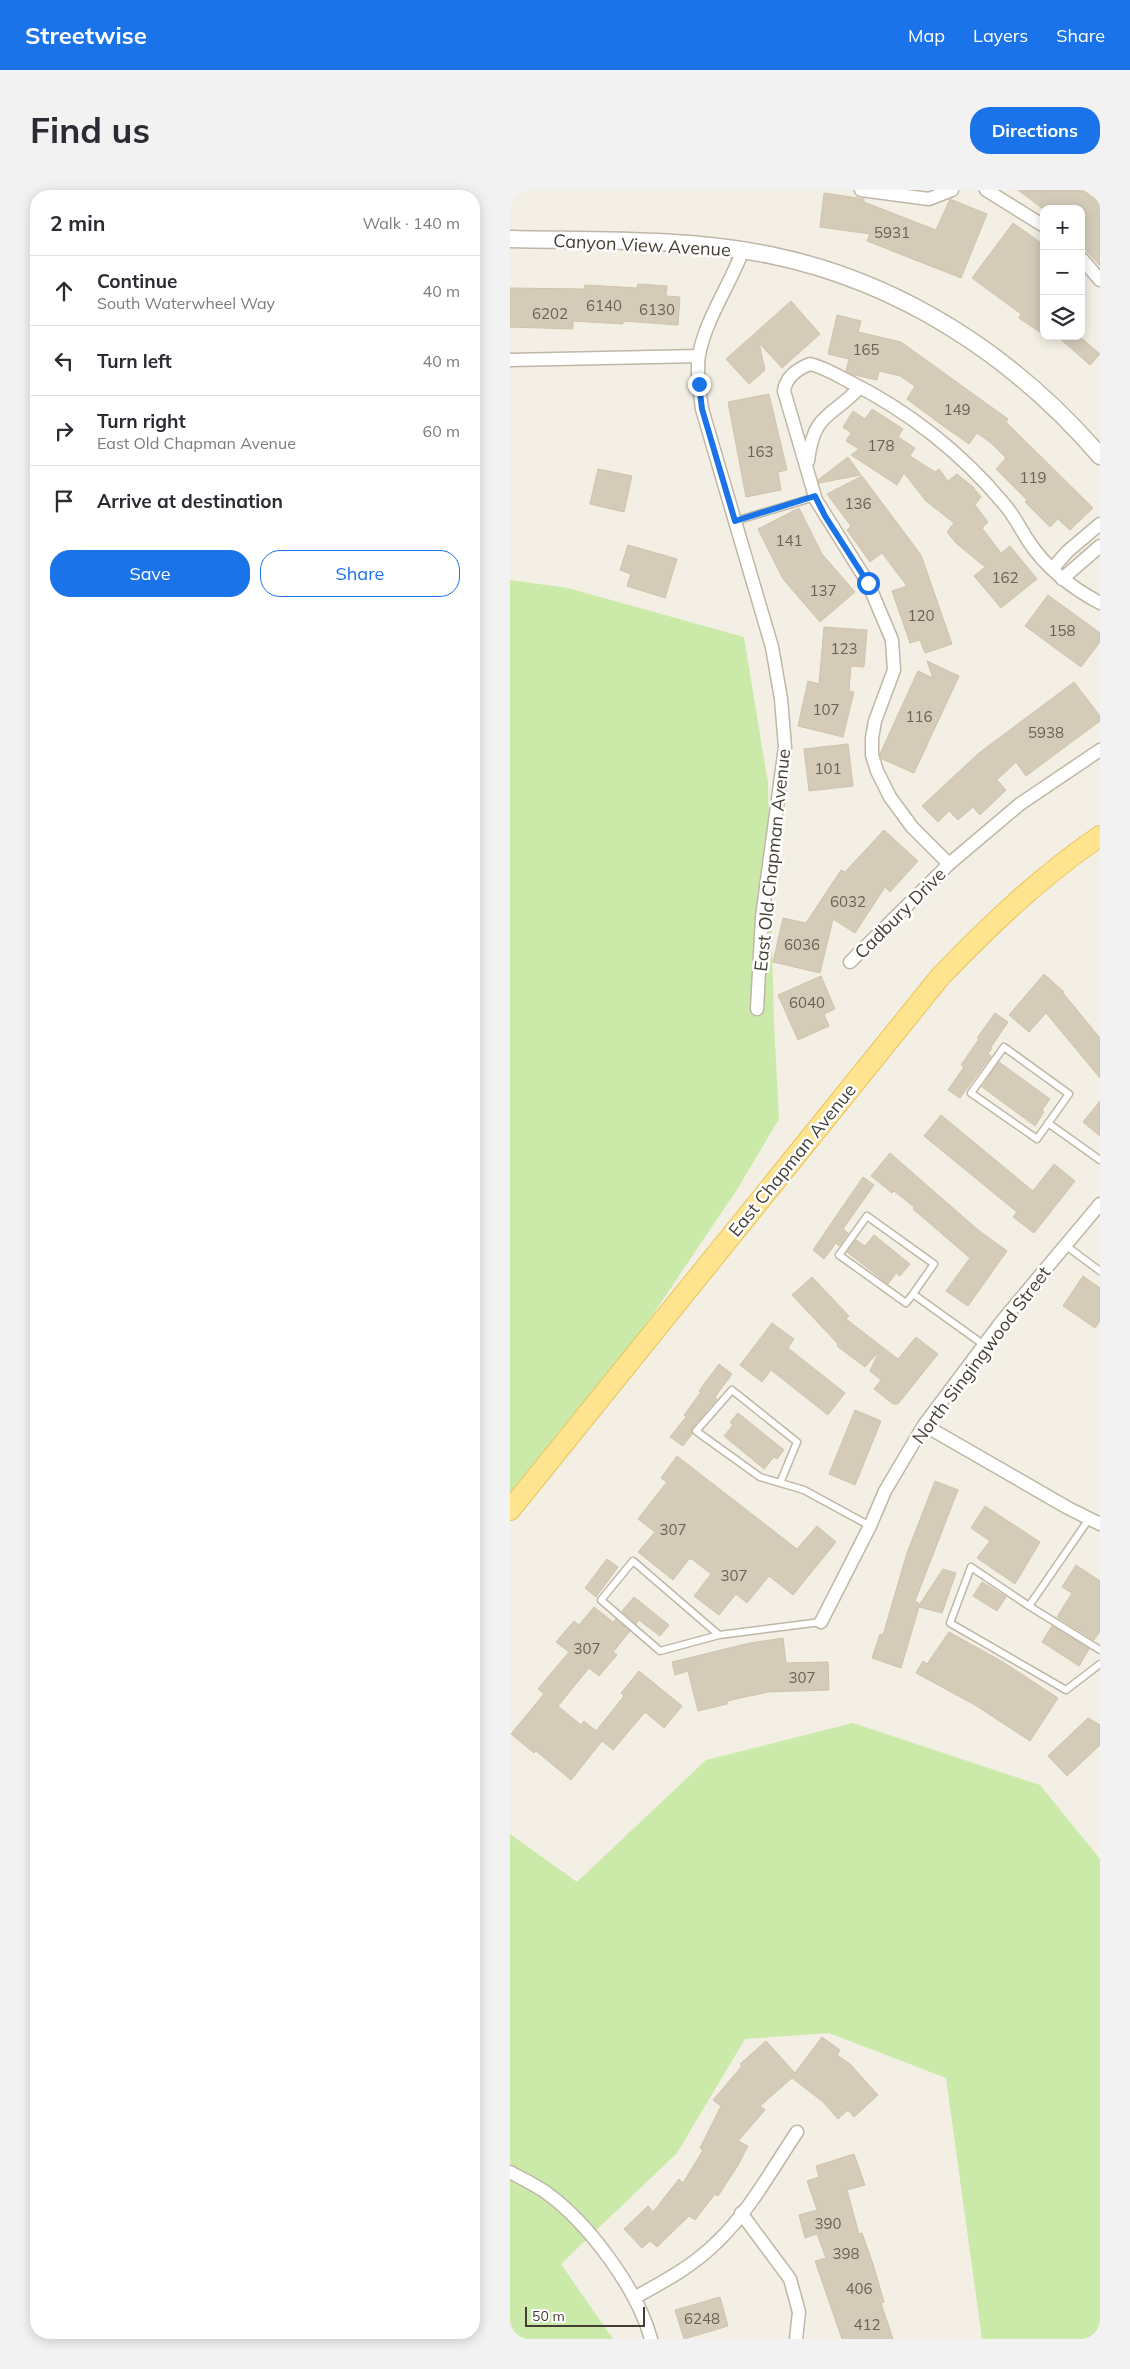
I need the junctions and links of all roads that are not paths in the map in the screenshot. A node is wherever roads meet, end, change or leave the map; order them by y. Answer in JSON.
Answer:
{"nodes":[{"id":1,"x":861,"y":190,"type":"edge"},
{"id":2,"x":952,"y":190,"type":"edge"},
{"id":3,"x":986,"y":190,"type":"edge"},
{"id":4,"x":1040,"y":224,"type":"edge"},
{"id":5,"x":510,"y":240,"type":"edge"},
{"id":6,"x":743,"y":250,"type":"junction"},
{"id":7,"x":1085,"y":263,"type":"edge"},
{"id":8,"x":1100,"y":280,"type":"edge"},
{"id":9,"x":699,"y":356,"type":"junction"},
{"id":10,"x":510,"y":360,"type":"edge"},
{"id":11,"x":860,"y":387,"type":"junction"},
{"id":12,"x":1100,"y":456,"type":"edge"},
{"id":13,"x":808,"y":468,"type":"junction"},
{"id":14,"x":815,"y":496,"type":"junction"},
{"id":15,"x":735,"y":521,"type":"junction"},
{"id":16,"x":1100,"y":524,"type":"edge"},
{"id":17,"x":1100,"y":546,"type":"edge"},
{"id":18,"x":1052,"y":569,"type":"junction"},
{"id":19,"x":1062,"y":579,"type":"junction"},
{"id":20,"x":1100,"y":603,"type":"edge"},
{"id":21,"x":1100,"y":750,"type":"edge"},
{"id":22,"x":1100,"y":836,"type":"edge"},
{"id":23,"x":949,"y":864,"type":"junction"},
{"id":24,"x":850,"y":962,"type":"dead end"},
{"id":25,"x":757,"y":1009,"type":"dead end"},
{"id":26,"x":1048,"y":1123,"type":"junction"},
{"id":27,"x":1100,"y":1160,"type":"edge"},
{"id":28,"x":1100,"y":1204,"type":"edge"},
{"id":29,"x":1065,"y":1245,"type":"junction"},
{"id":30,"x":1100,"y":1271,"type":"edge"},
{"id":31,"x":913,"y":1294,"type":"junction"},
{"id":32,"x":984,"y":1345,"type":"junction"},
{"id":33,"x":924,"y":1425,"type":"junction"},
{"id":34,"x":780,"y":1483,"type":"junction"},
{"id":35,"x":510,"y":1510,"type":"edge"},
{"id":36,"x":1095,"y":1521,"type":"edge"},
{"id":37,"x":870,"y":1526,"type":"junction"},
{"id":38,"x":1029,"y":1606,"type":"junction"},
{"id":39,"x":821,"y":1622,"type":"joint"},
{"id":40,"x":720,"y":1635,"type":"junction"},
{"id":41,"x":1100,"y":1650,"type":"edge"},
{"id":42,"x":1100,"y":1664,"type":"edge"},
{"id":43,"x":797,"y":2132,"type":"dead end"},
{"id":44,"x":510,"y":2172,"type":"edge"},
{"id":45,"x":741,"y":2213,"type":"junction"},
{"id":46,"x":634,"y":2298,"type":"junction"},
{"id":47,"x":651,"y":2339,"type":"edge"},
{"id":48,"x":796,"y":2339,"type":"edge"}],
"edges":[{"from":1,"to":2,"type":"street"},
{"from":3,"to":4,"type":"street"},
{"from":5,"to":6,"type":"street","name":"Canyon View Avenue"},
{"from":6,"to":9,"type":"street","name":"East Old Chapman Avenue"},
{"from":6,"to":12,"type":"street","name":"Canyon View Avenue"},
{"from":7,"to":8,"type":"street"},
{"from":9,"to":10,"type":"street"},
{"from":9,"to":15,"type":"street","name":"East Old Chapman Avenue"},
{"from":11,"to":13,"type":"street"},
{"from":11,"to":13,"type":"street"},
{"from":11,"to":18,"type":"street"},
{"from":13,"to":14,"type":"street"},
{"from":14,"to":15,"type":"lane"},
{"from":14,"to":23,"type":"street"},
{"from":15,"to":25,"type":"street","name":"East Old Chapman Avenue"},
{"from":16,"to":18,"type":"street"},
{"from":17,"to":19,"type":"street"},
{"from":18,"to":19,"type":"street"},
{"from":19,"to":20,"type":"street"},
{"from":21,"to":23,"type":"street","name":"Cadbury Drive"},
{"from":22,"to":35,"type":"main road","name":"East Chapman Avenue"},
{"from":23,"to":24,"type":"street","name":"Cadbury Drive"},
{"from":26,"to":26,"type":"lane"},
{"from":26,"to":27,"type":"lane"},
{"from":28,"to":29,"type":"street","name":"North Singingwood Street"},
{"from":29,"to":30,"type":"lane"},
{"from":29,"to":32,"type":"street","name":"North Singingwood Street"},
{"from":31,"to":31,"type":"lane"},
{"from":31,"to":32,"type":"lane"},
{"from":32,"to":33,"type":"street","name":"North Singingwood Street"},
{"from":33,"to":36,"type":"street"},
{"from":33,"to":37,"type":"street","name":"North Singingwood Street"},
{"from":34,"to":34,"type":"lane"},
{"from":34,"to":37,"type":"lane"},
{"from":36,"to":38,"type":"lane"},
{"from":37,"to":39,"type":"street","name":"North Singingwood Street"},
{"from":38,"to":41,"type":"lane"},
{"from":38,"to":42,"type":"lane"},
{"from":39,"to":40,"type":"lane"},
{"from":40,"to":40,"type":"lane"},
{"from":43,"to":45,"type":"street"},
{"from":44,"to":46,"type":"street"},
{"from":45,"to":46,"type":"street"},
{"from":45,"to":48,"type":"street"},
{"from":46,"to":47,"type":"street"}]}
